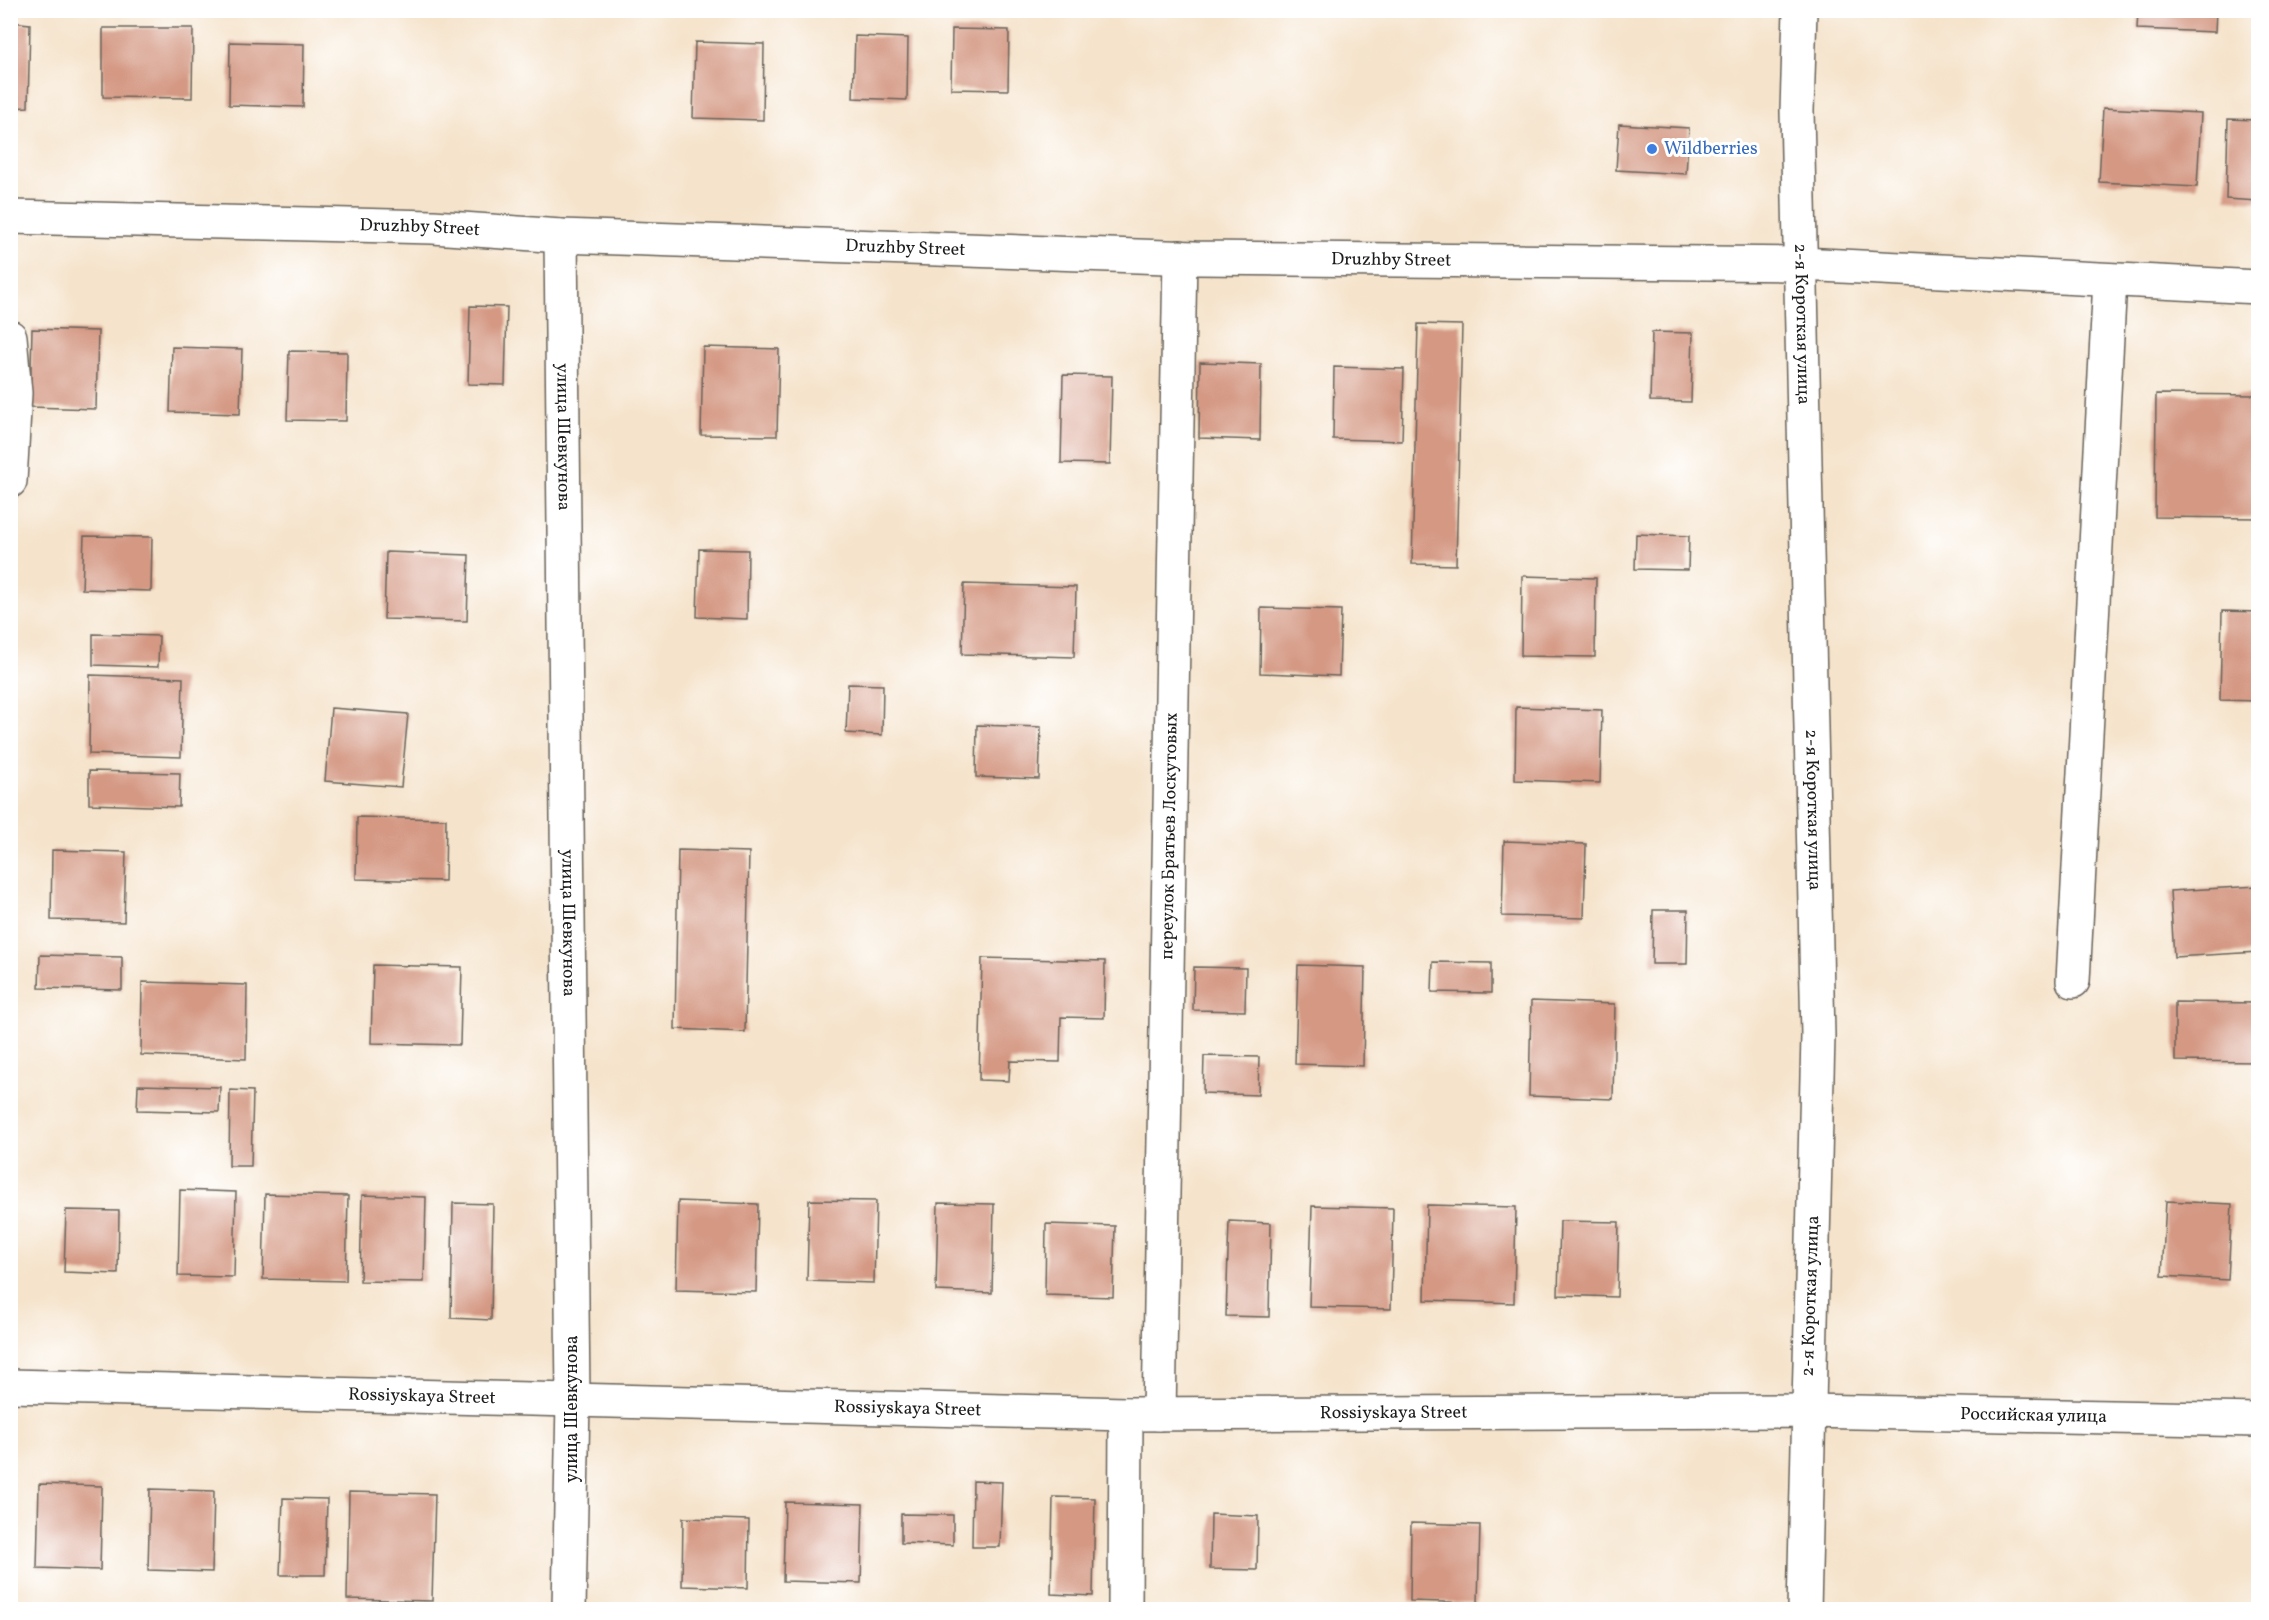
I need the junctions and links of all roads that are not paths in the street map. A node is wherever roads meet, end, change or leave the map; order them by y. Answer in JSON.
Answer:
{"nodes":[{"id":1,"x":1800,"y":10,"type":"edge"},
{"id":2,"x":10,"y":217,"type":"edge"},
{"id":3,"x":561,"y":236,"type":"junction"},
{"id":4,"x":1180,"y":257,"type":"junction"},
{"id":5,"x":1801,"y":264,"type":"junction"},
{"id":6,"x":2110,"y":280,"type":"junction"},
{"id":7,"x":2259,"y":287,"type":"edge"},
{"id":8,"x":10,"y":337,"type":"edge"},
{"id":9,"x":10,"y":481,"type":"edge"},
{"id":10,"x":2073,"y":981,"type":"dead end"},
{"id":11,"x":10,"y":1386,"type":"edge"},
{"id":12,"x":573,"y":1400,"type":"junction"},
{"id":13,"x":1807,"y":1411,"type":"junction"},
{"id":14,"x":1126,"y":1414,"type":"junction"},
{"id":15,"x":1159,"y":1414,"type":"junction"},
{"id":16,"x":2259,"y":1420,"type":"edge"},
{"id":17,"x":569,"y":1610,"type":"edge"},
{"id":18,"x":1125,"y":1610,"type":"edge"},
{"id":19,"x":1803,"y":1610,"type":"edge"}],
"edges":[{"from":1,"to":5,"type":"street","name":"2-я Короткая улица"},
{"from":2,"to":3,"type":"street","name":"Druzhby Street"},
{"from":3,"to":4,"type":"street","name":"Druzhby Street"},
{"from":3,"to":12,"type":"street","name":"улица Шевкунова"},
{"from":4,"to":5,"type":"street","name":"Druzhby Street"},
{"from":4,"to":15,"type":"street","name":"переулок Братьев Лоскутовых"},
{"from":5,"to":6,"type":"street","name":"Druzhby Street"},
{"from":5,"to":13,"type":"street","name":"2-я Короткая улица"},
{"from":6,"to":7,"type":"street","name":"Druzhby Street"},
{"from":6,"to":10,"type":"street"},
{"from":8,"to":9,"type":"street"},
{"from":11,"to":12,"type":"street","name":"Rossiyskaya Street"},
{"from":12,"to":14,"type":"street","name":"Rossiyskaya Street"},
{"from":12,"to":17,"type":"street","name":"улица Шевкунова"},
{"from":13,"to":15,"type":"street","name":"Rossiyskaya Street"},
{"from":13,"to":16,"type":"street","name":"Российская улица"},
{"from":13,"to":19,"type":"street","name":"2-я Короткая улица"},
{"from":14,"to":15,"type":"street","name":"Rossiyskaya Street"},
{"from":14,"to":18,"type":"street"}]}
